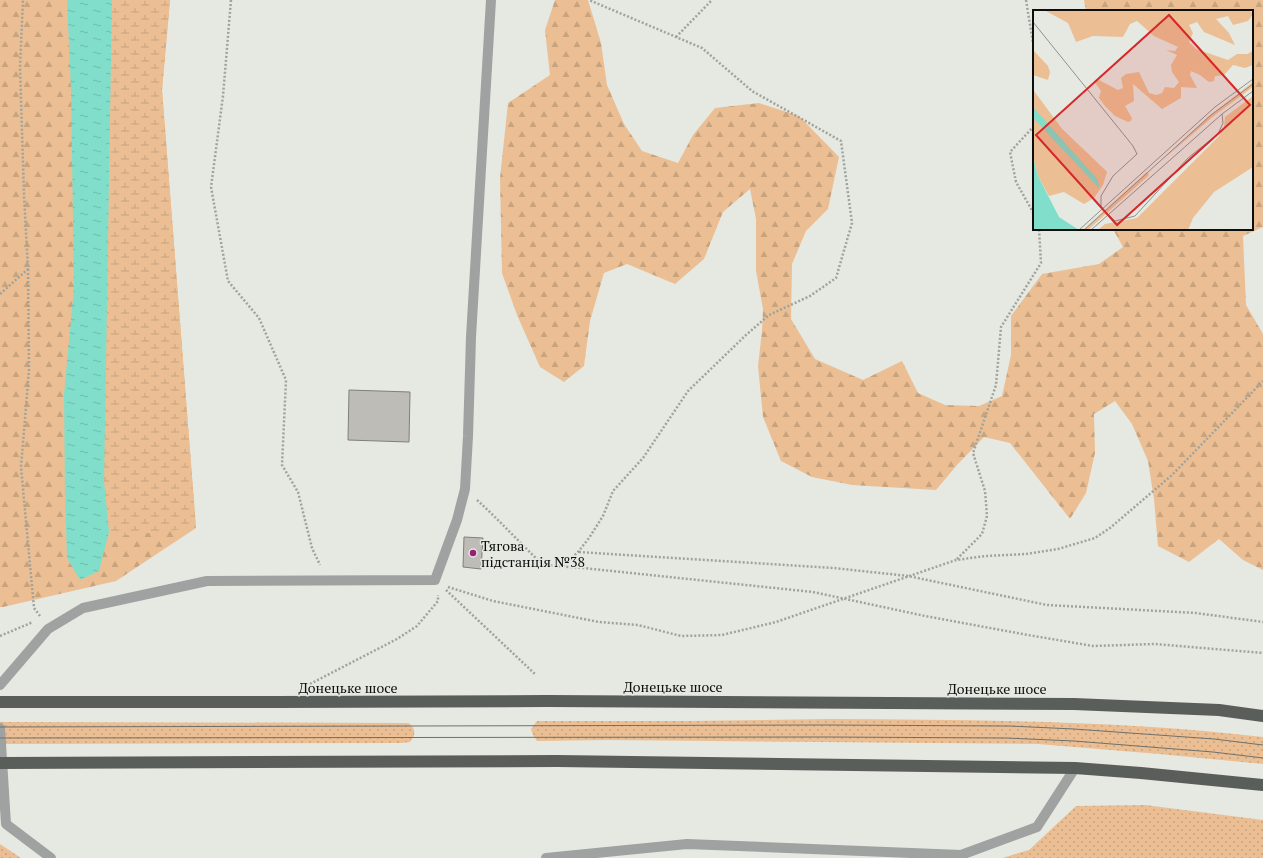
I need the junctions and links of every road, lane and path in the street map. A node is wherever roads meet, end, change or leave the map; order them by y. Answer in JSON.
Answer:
{"nodes":[{"id":1,"x":23,"y":0,"type":"edge"},
{"id":2,"x":231,"y":0,"type":"edge"},
{"id":3,"x":491,"y":0,"type":"edge"},
{"id":4,"x":589,"y":0,"type":"edge"},
{"id":5,"x":712,"y":0,"type":"edge"},
{"id":6,"x":1026,"y":0,"type":"edge"},
{"id":7,"x":676,"y":37,"type":"junction"},
{"id":8,"x":1033,"y":43,"type":"edge"},
{"id":9,"x":1033,"y":127,"type":"edge"},
{"id":10,"x":1033,"y":212,"type":"edge"},
{"id":11,"x":1039,"y":230,"type":"edge"},
{"id":12,"x":28,"y":269,"type":"junction"},
{"id":13,"x":0,"y":294,"type":"edge"},
{"id":14,"x":1263,"y":381,"type":"edge"},
{"id":15,"x":465,"y":489,"type":"junction"},
{"id":16,"x":578,"y":552,"type":"junction"},
{"id":17,"x":956,"y":560,"type":"junction"},
{"id":18,"x":563,"y":566,"type":"junction"},
{"id":19,"x":908,"y":576,"type":"junction"},
{"id":20,"x":327,"y":580,"type":"junction"},
{"id":21,"x":435,"y":580,"type":"junction"},
{"id":22,"x":844,"y":599,"type":"junction"},
{"id":23,"x":41,"y":619,"type":"junction"},
{"id":24,"x":1263,"y":622,"type":"edge"},
{"id":25,"x":48,"y":629,"type":"junction"},
{"id":26,"x":0,"y":636,"type":"edge"},
{"id":27,"x":1263,"y":653,"type":"edge"},
{"id":28,"x":536,"y":675,"type":"dead end"},
{"id":29,"x":0,"y":685,"type":"edge"},
{"id":30,"x":309,"y":685,"type":"dead end"},
{"id":31,"x":0,"y":702,"type":"edge"},
{"id":32,"x":1263,"y":716,"type":"edge"},
{"id":33,"x":0,"y":728,"type":"edge"},
{"id":34,"x":0,"y":763,"type":"edge"},
{"id":35,"x":1075,"y":768,"type":"junction"},
{"id":36,"x":1263,"y":785,"type":"edge"},
{"id":37,"x":51,"y":858,"type":"edge"},
{"id":38,"x":546,"y":858,"type":"edge"}],
"edges":[{"from":1,"to":12,"type":"path"},
{"from":2,"to":20,"type":"path"},
{"from":3,"to":15,"type":"lane"},
{"from":4,"to":7,"type":"path"},
{"from":5,"to":7,"type":"path"},
{"from":6,"to":8,"type":"path"},
{"from":7,"to":16,"type":"path"},
{"from":9,"to":10,"type":"path"},
{"from":11,"to":17,"type":"path"},
{"from":12,"to":13,"type":"path"},
{"from":12,"to":23,"type":"path"},
{"from":14,"to":17,"type":"path"},
{"from":15,"to":18,"type":"path"},
{"from":15,"to":21,"type":"lane"},
{"from":16,"to":18,"type":"path"},
{"from":16,"to":19,"type":"path"},
{"from":17,"to":19,"type":"path"},
{"from":18,"to":22,"type":"path"},
{"from":19,"to":22,"type":"path"},
{"from":19,"to":24,"type":"path"},
{"from":20,"to":21,"type":"lane"},
{"from":20,"to":25,"type":"lane"},
{"from":21,"to":22,"type":"path"},
{"from":21,"to":28,"type":"path"},
{"from":21,"to":30,"type":"path"},
{"from":22,"to":27,"type":"path"},
{"from":23,"to":25,"type":"path"},
{"from":23,"to":26,"type":"path"},
{"from":25,"to":29,"type":"lane"},
{"from":31,"to":32,"type":"highway","name":"Донецьке шосе"},
{"from":33,"to":37,"type":"lane"},
{"from":34,"to":35,"type":"highway"},
{"from":35,"to":36,"type":"highway"},
{"from":35,"to":38,"type":"lane"}]}
